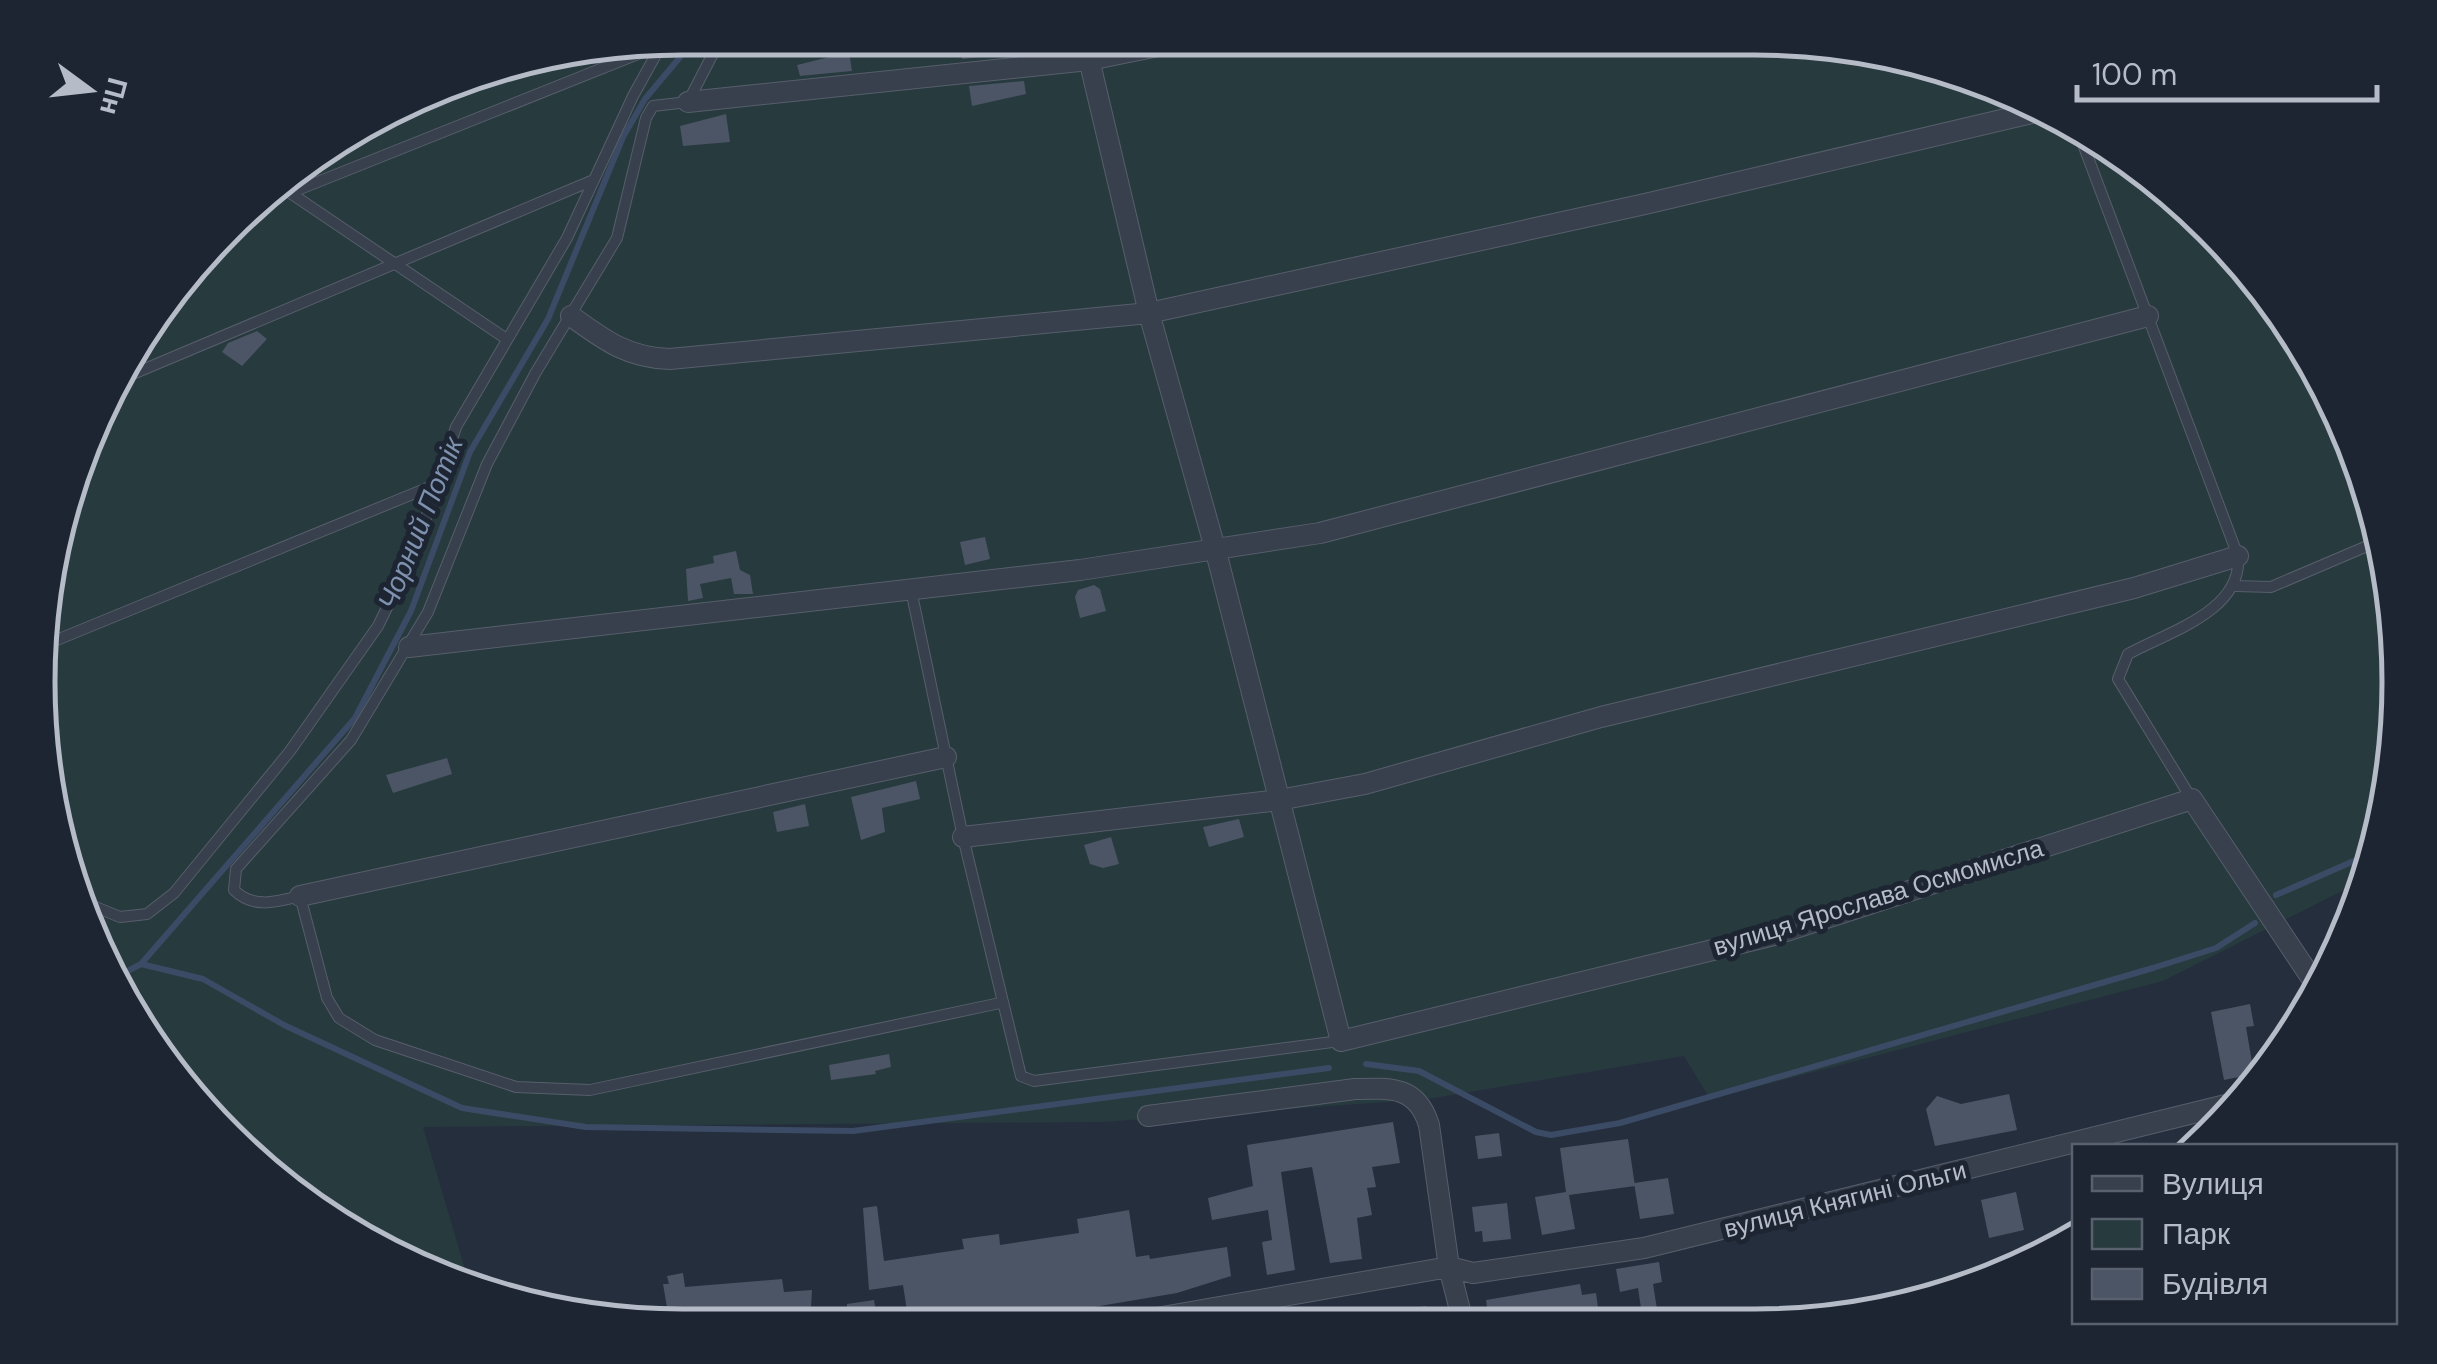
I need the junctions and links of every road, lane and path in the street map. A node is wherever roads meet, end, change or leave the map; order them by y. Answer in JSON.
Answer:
{"nodes":[{"id":1,"x":712,"y":55,"type":"edge"},
{"id":2,"x":1088,"y":55,"type":"edge"},
{"id":3,"x":1114,"y":55,"type":"edge"},
{"id":4,"x":657,"y":56,"type":"edge"},
{"id":5,"x":626,"y":58,"type":"edge"},
{"id":6,"x":1089,"y":60,"type":"junction"},
{"id":7,"x":688,"y":102,"type":"junction"},
{"id":8,"x":2022,"y":115,"type":"edge"},
{"id":9,"x":2085,"y":150,"type":"edge"},
{"id":10,"x":591,"y":181,"type":"junction"},
{"id":11,"x":290,"y":193,"type":"joint"},
{"id":12,"x":398,"y":266,"type":"junction"},
{"id":13,"x":1148,"y":313,"type":"junction"},
{"id":14,"x":571,"y":316,"type":"junction"},
{"id":15,"x":2148,"y":316,"type":"junction"},
{"id":16,"x":505,"y":338,"type":"junction"},
{"id":17,"x":137,"y":372,"type":"edge"},
{"id":18,"x":437,"y":484,"type":"junction"},
{"id":19,"x":2367,"y":546,"type":"edge"},
{"id":20,"x":1216,"y":552,"type":"junction"},
{"id":21,"x":2238,"y":556,"type":"junction"},
{"id":22,"x":2236,"y":586,"type":"junction"},
{"id":23,"x":912,"y":590,"type":"junction"},
{"id":24,"x":56,"y":640,"type":"edge"},
{"id":25,"x":409,"y":647,"type":"junction"},
{"id":26,"x":946,"y":757,"type":"junction"},
{"id":27,"x":2192,"y":799,"type":"junction"},
{"id":28,"x":1278,"y":800,"type":"junction"},
{"id":29,"x":963,"y":837,"type":"junction"},
{"id":30,"x":300,"y":896,"type":"junction"},
{"id":31,"x":98,"y":908,"type":"edge"},
{"id":32,"x":2309,"y":975,"type":"edge"},
{"id":33,"x":1000,"y":1002,"type":"junction"},
{"id":34,"x":1341,"y":1041,"type":"junction"},
{"id":35,"x":2214,"y":1108,"type":"edge"},
{"id":36,"x":1148,"y":1116,"type":"dead end"},
{"id":37,"x":1449,"y":1267,"type":"junction"},
{"id":38,"x":1212,"y":1309,"type":"edge"},
{"id":39,"x":1459,"y":1309,"type":"edge"}],
"edges":[{"from":1,"to":7,"type":"lane"},
{"from":2,"to":6,"type":"street"},
{"from":3,"to":6,"type":"street"},
{"from":4,"to":10,"type":"lane"},
{"from":5,"to":11,"type":"lane"},
{"from":6,"to":7,"type":"street"},
{"from":6,"to":13,"type":"street"},
{"from":7,"to":14,"type":"lane"},
{"from":8,"to":13,"type":"street"},
{"from":9,"to":15,"type":"lane"},
{"from":10,"to":12,"type":"lane"},
{"from":10,"to":16,"type":"lane"},
{"from":11,"to":12,"type":"lane"},
{"from":12,"to":16,"type":"lane"},
{"from":12,"to":17,"type":"lane"},
{"from":13,"to":14,"type":"street"},
{"from":13,"to":20,"type":"street"},
{"from":14,"to":25,"type":"lane"},
{"from":15,"to":20,"type":"street"},
{"from":15,"to":21,"type":"lane"},
{"from":16,"to":18,"type":"lane"},
{"from":18,"to":24,"type":"lane"},
{"from":18,"to":31,"type":"lane"},
{"from":19,"to":22,"type":"lane"},
{"from":20,"to":23,"type":"street"},
{"from":20,"to":28,"type":"street"},
{"from":21,"to":22,"type":"lane"},
{"from":21,"to":28,"type":"street"},
{"from":22,"to":27,"type":"lane"},
{"from":23,"to":25,"type":"street"},
{"from":23,"to":26,"type":"lane"},
{"from":25,"to":30,"type":"lane"},
{"from":26,"to":29,"type":"lane"},
{"from":26,"to":30,"type":"street"},
{"from":27,"to":32,"type":"street"},
{"from":27,"to":34,"type":"street","name":"вулиця Ярослава Осмомисла"},
{"from":28,"to":29,"type":"street"},
{"from":28,"to":34,"type":"street"},
{"from":29,"to":33,"type":"lane"},
{"from":30,"to":33,"type":"lane"},
{"from":33,"to":34,"type":"lane"},
{"from":35,"to":37,"type":"street","name":"вулиця Княгині Ольги"},
{"from":36,"to":37,"type":"street"},
{"from":37,"to":38,"type":"street","name":"вулиця Княгині Ольги"},
{"from":37,"to":39,"type":"street"}]}
